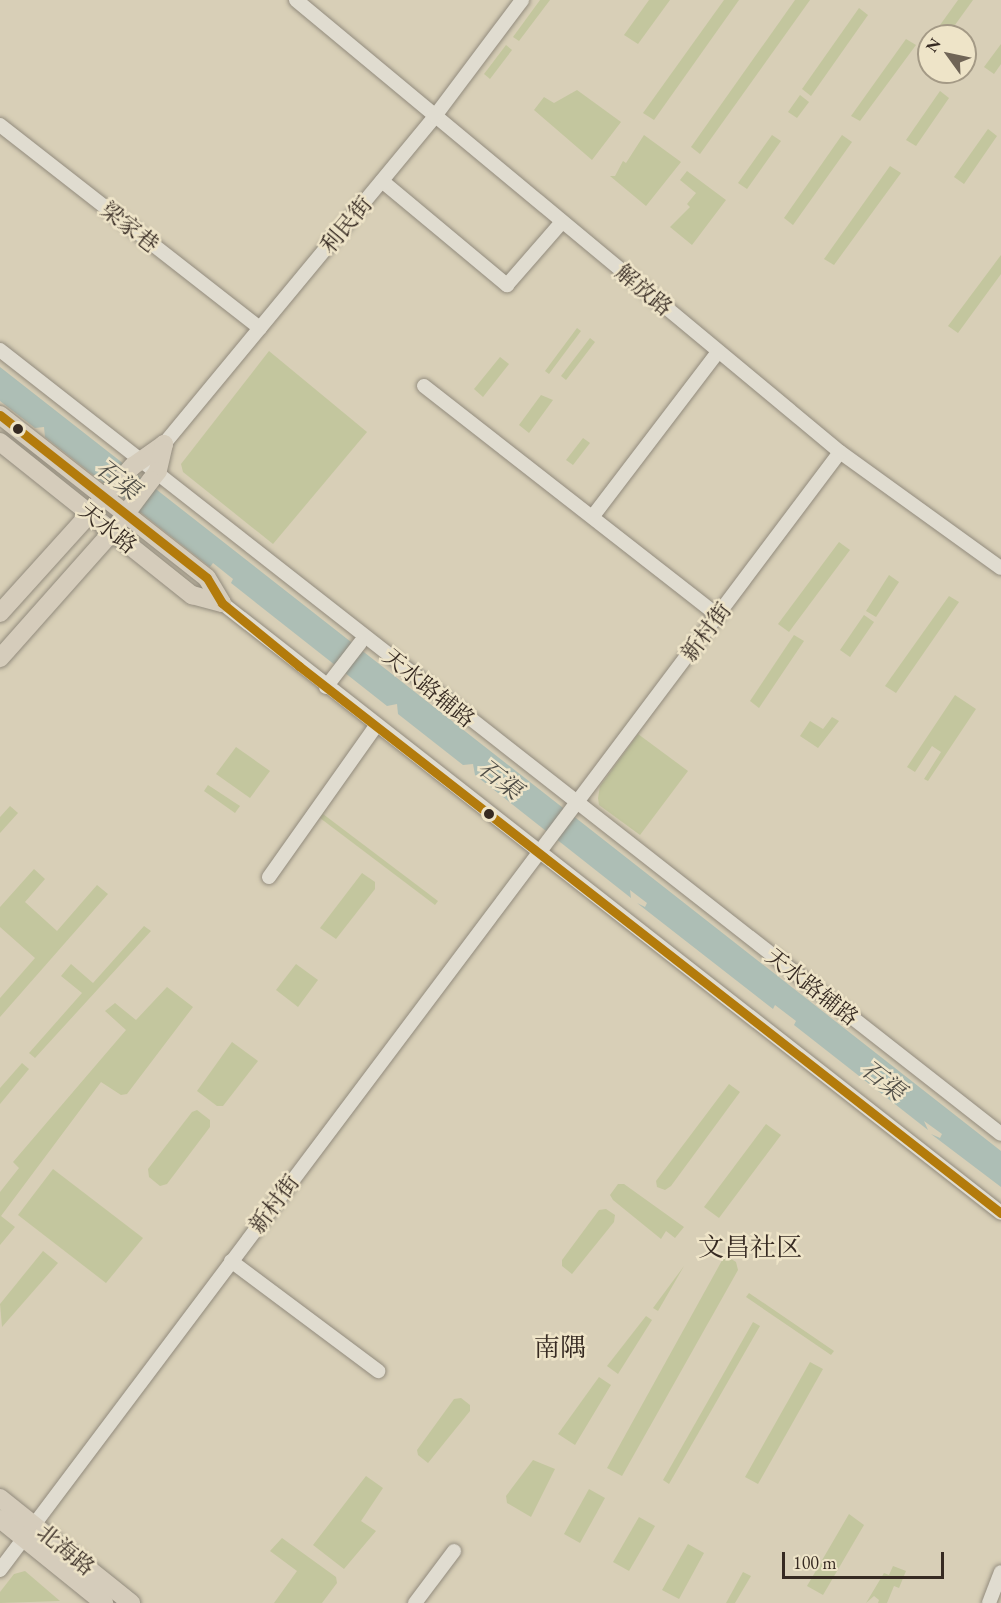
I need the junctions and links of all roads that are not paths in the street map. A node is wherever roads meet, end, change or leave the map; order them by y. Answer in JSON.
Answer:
{"nodes":[{"id":1,"x":296,"y":0,"type":"edge"},
{"id":2,"x":522,"y":0,"type":"edge"},
{"id":3,"x":435,"y":116,"type":"junction"},
{"id":4,"x":0,"y":125,"type":"edge"},
{"id":5,"x":381,"y":181,"type":"junction"},
{"id":6,"x":562,"y":222,"type":"junction"},
{"id":7,"x":260,"y":328,"type":"junction"},
{"id":8,"x":0,"y":350,"type":"edge"},
{"id":9,"x":718,"y":351,"type":"junction"},
{"id":10,"x":424,"y":386,"type":"dead end"},
{"id":11,"x":0,"y":415,"type":"edge"},
{"id":12,"x":0,"y":442,"type":"edge"},
{"id":13,"x":164,"y":444,"type":"junction"},
{"id":14,"x":840,"y":452,"type":"junction"},
{"id":15,"x":137,"y":462,"type":"junction"},
{"id":16,"x":155,"y":475,"type":"junction"},
{"id":17,"x":109,"y":495,"type":"junction"},
{"id":18,"x":127,"y":510,"type":"junction"},
{"id":19,"x":90,"y":514,"type":"junction"},
{"id":20,"x":593,"y":516,"type":"junction"},
{"id":21,"x":112,"y":532,"type":"junction"},
{"id":22,"x":1001,"y":568,"type":"edge"},
{"id":23,"x":222,"y":603,"type":"junction"},
{"id":24,"x":0,"y":613,"type":"edge"},
{"id":25,"x":718,"y":616,"type":"junction"},
{"id":26,"x":360,"y":643,"type":"dead end"},
{"id":27,"x":0,"y":658,"type":"edge"},
{"id":28,"x":326,"y":687,"type":"junction"},
{"id":29,"x":376,"y":726,"type":"junction"},
{"id":30,"x":573,"y":806,"type":"junction"},
{"id":31,"x":537,"y":851,"type":"junction"},
{"id":32,"x":269,"y":877,"type":"dead end"},
{"id":33,"x":1001,"y":1134,"type":"edge"},
{"id":34,"x":1001,"y":1213,"type":"edge"},
{"id":35,"x":231,"y":1262,"type":"junction"},
{"id":36,"x":378,"y":1371,"type":"dead end"},
{"id":37,"x":0,"y":1498,"type":"edge"},
{"id":38,"x":0,"y":1520,"type":"edge"},
{"id":39,"x":29,"y":1532,"type":"junction"},
{"id":40,"x":454,"y":1551,"type":"dead end"},
{"id":41,"x":0,"y":1570,"type":"edge"},
{"id":42,"x":1001,"y":1572,"type":"edge"},
{"id":43,"x":104,"y":1603,"type":"edge"},
{"id":44,"x":131,"y":1603,"type":"edge"},
{"id":45,"x":415,"y":1603,"type":"edge"},
{"id":46,"x":989,"y":1603,"type":"edge"}],
"edges":[{"from":1,"to":3,"type":"street","name":"解放路"},
{"from":2,"to":3,"type":"street","name":"利民街"},
{"from":3,"to":5,"type":"street","name":"利民街"},
{"from":3,"to":6,"type":"street","name":"解放路"},
{"from":4,"to":7,"type":"street","name":"梁家巷"},
{"from":5,"to":6,"type":"street"},
{"from":5,"to":7,"type":"street","name":"利民街"},
{"from":6,"to":9,"type":"street","name":"解放路"},
{"from":7,"to":13,"type":"street","name":"利民街"},
{"from":8,"to":15,"type":"street","name":"天水路辅路"},
{"from":9,"to":14,"type":"street","name":"解放路"},
{"from":9,"to":20,"type":"street"},
{"from":10,"to":20,"type":"street"},
{"from":11,"to":17,"type":"main road","name":"天水路"},
{"from":12,"to":19,"type":"main road","name":"天水路"},
{"from":13,"to":15,"type":"main road","name":"利民街"},
{"from":13,"to":16,"type":"main road","name":"利民街"},
{"from":14,"to":22,"type":"street","name":"解放路"},
{"from":14,"to":25,"type":"street","name":"新村街"},
{"from":15,"to":16,"type":"street","name":"天水路辅路"},
{"from":15,"to":17,"type":"main road","name":"利民街"},
{"from":16,"to":18,"type":"main road","name":"利民街"},
{"from":16,"to":30,"type":"street","name":"天水路辅路"},
{"from":17,"to":18,"type":"main road","name":"天水路"},
{"from":17,"to":19,"type":"main road","name":"利民街"},
{"from":18,"to":21,"type":"main road","name":"利民街"},
{"from":18,"to":23,"type":"main road","name":"天水路"},
{"from":19,"to":21,"type":"main road","name":"天水路"},
{"from":19,"to":24,"type":"main road","name":"利民街"},
{"from":20,"to":25,"type":"street"},
{"from":21,"to":23,"type":"main road","name":"天水路"},
{"from":21,"to":27,"type":"main road","name":"利民街"},
{"from":23,"to":28,"type":"street","name":"天水路"},
{"from":25,"to":30,"type":"street","name":"新村街"},
{"from":26,"to":28,"type":"street"},
{"from":28,"to":29,"type":"street","name":"天水路"},
{"from":29,"to":31,"type":"street","name":"天水路"},
{"from":29,"to":32,"type":"street"},
{"from":30,"to":31,"type":"street","name":"新村街"},
{"from":30,"to":33,"type":"street","name":"天水路辅路"},
{"from":31,"to":34,"type":"street","name":"天水路"},
{"from":31,"to":35,"type":"street","name":"新村街"},
{"from":35,"to":36,"type":"street"},
{"from":35,"to":39,"type":"street","name":"新村街"},
{"from":37,"to":39,"type":"main road","name":"北海路"},
{"from":38,"to":39,"type":"main road","name":"北海路"},
{"from":39,"to":41,"type":"street","name":"新村街"},
{"from":39,"to":43,"type":"main road","name":"北海路"},
{"from":39,"to":44,"type":"main road","name":"北海路"},
{"from":40,"to":45,"type":"street"},
{"from":42,"to":46,"type":"street"}]}
